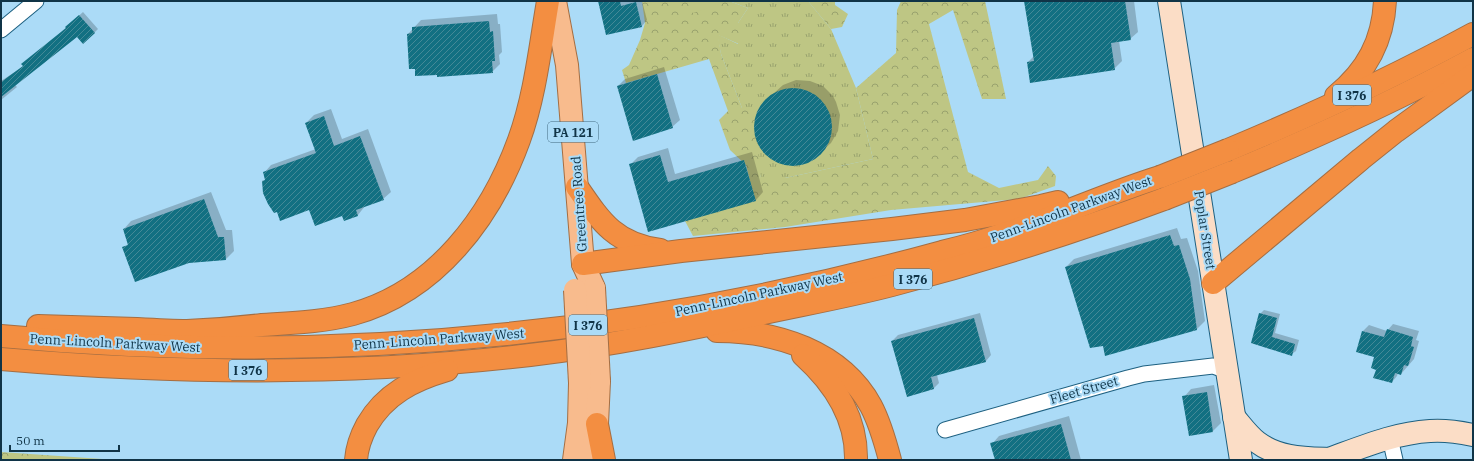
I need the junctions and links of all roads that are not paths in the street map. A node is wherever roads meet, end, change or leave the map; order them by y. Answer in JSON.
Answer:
{"nodes":[{"id":1,"x":36,"y":1,"type":"edge"},
{"id":2,"x":548,"y":1,"type":"edge"},
{"id":3,"x":555,"y":1,"type":"edge"},
{"id":4,"x":1169,"y":1,"type":"edge"},
{"id":5,"x":1386,"y":1,"type":"edge"},
{"id":6,"x":1,"y":30,"type":"edge"},
{"id":7,"x":1473,"y":34,"type":"edge"},
{"id":8,"x":1473,"y":59,"type":"edge"},
{"id":9,"x":1473,"y":75,"type":"edge"},
{"id":10,"x":1316,"y":111,"type":"junction"},
{"id":11,"x":1158,"y":177,"type":"junction"},
{"id":12,"x":577,"y":187,"type":"junction"},
{"id":13,"x":681,"y":251,"type":"junction"},
{"id":14,"x":583,"y":264,"type":"junction"},
{"id":15,"x":1213,"y":283,"type":"junction"},
{"id":16,"x":1,"y":322,"type":"edge"},
{"id":17,"x":767,"y":335,"type":"junction"},
{"id":18,"x":1,"y":336,"type":"edge"},
{"id":19,"x":656,"y":336,"type":"junction"},
{"id":20,"x":1,"y":359,"type":"edge"},
{"id":21,"x":495,"y":359,"type":"junction"},
{"id":22,"x":1227,"y":371,"type":"junction"},
{"id":23,"x":589,"y":382,"type":"junction"},
{"id":24,"x":1234,"y":417,"type":"junction"},
{"id":25,"x":597,"y":424,"type":"junction"},
{"id":26,"x":945,"y":430,"type":"dead end"},
{"id":27,"x":1473,"y":435,"type":"edge"},
{"id":28,"x":1390,"y":438,"type":"junction"},
{"id":29,"x":1328,"y":459,"type":"edge"},
{"id":30,"x":356,"y":460,"type":"edge"},
{"id":31,"x":574,"y":460,"type":"edge"},
{"id":32,"x":592,"y":460,"type":"edge"},
{"id":33,"x":604,"y":460,"type":"edge"},
{"id":34,"x":856,"y":460,"type":"edge"},
{"id":35,"x":890,"y":460,"type":"edge"},
{"id":36,"x":1241,"y":460,"type":"edge"},
{"id":37,"x":1395,"y":460,"type":"edge"}],
"edges":[{"from":1,"to":6,"type":"street"},
{"from":2,"to":16,"type":"highway"},
{"from":3,"to":12,"type":"main road","name":"Greentree Road","number":"PA 121"},
{"from":4,"to":15,"type":"main road","name":"Poplar Street"},
{"from":5,"to":10,"type":"highway"},
{"from":7,"to":10,"type":"highway","name":"Penn-Lincoln Parkway West","number":"I 376"},
{"from":8,"to":19,"type":"highway","name":"Penn-Lincoln Parkway West","number":"I 376","bridge":true},
{"from":9,"to":15,"type":"highway"},
{"from":10,"to":11,"type":"highway","name":"Penn-Lincoln Parkway West","number":"I 376","bridge":true},
{"from":11,"to":13,"type":"highway"},
{"from":11,"to":18,"type":"highway","name":"Penn-Lincoln Parkway West","number":"I 376"},
{"from":12,"to":13,"type":"highway"},
{"from":12,"to":14,"type":"main road","name":"Greentree Road","number":"PA 121"},
{"from":13,"to":14,"type":"highway"},
{"from":14,"to":23,"type":"main road","name":"Greentree Road","number":"PA 121","bridge":true},
{"from":15,"to":22,"type":"main road","name":"Poplar Street"},
{"from":17,"to":19,"type":"highway"},
{"from":17,"to":34,"type":"highway"},
{"from":17,"to":35,"type":"highway"},
{"from":19,"to":21,"type":"highway","name":"Penn-Lincoln Parkway West","number":"I 376"},
{"from":20,"to":21,"type":"highway","name":"Penn-Lincoln Parkway West","number":"I 376"},
{"from":21,"to":30,"type":"highway"},
{"from":22,"to":24,"type":"main road","name":"Poplar Street"},
{"from":22,"to":26,"type":"street","name":"Fleet Street"},
{"from":23,"to":25,"type":"main road","name":"Greentree Road","number":"PA 121"},
{"from":23,"to":31,"type":"main road","name":"Greentree Road","number":"PA 121"},
{"from":24,"to":29,"type":"main road"},
{"from":24,"to":36,"type":"main road","name":"Poplar Street"},
{"from":25,"to":32,"type":"main road","name":"Greentree Road","number":"PA 121"},
{"from":25,"to":33,"type":"highway"},
{"from":27,"to":28,"type":"main road"},
{"from":28,"to":29,"type":"main road"},
{"from":28,"to":37,"type":"street"}]}
